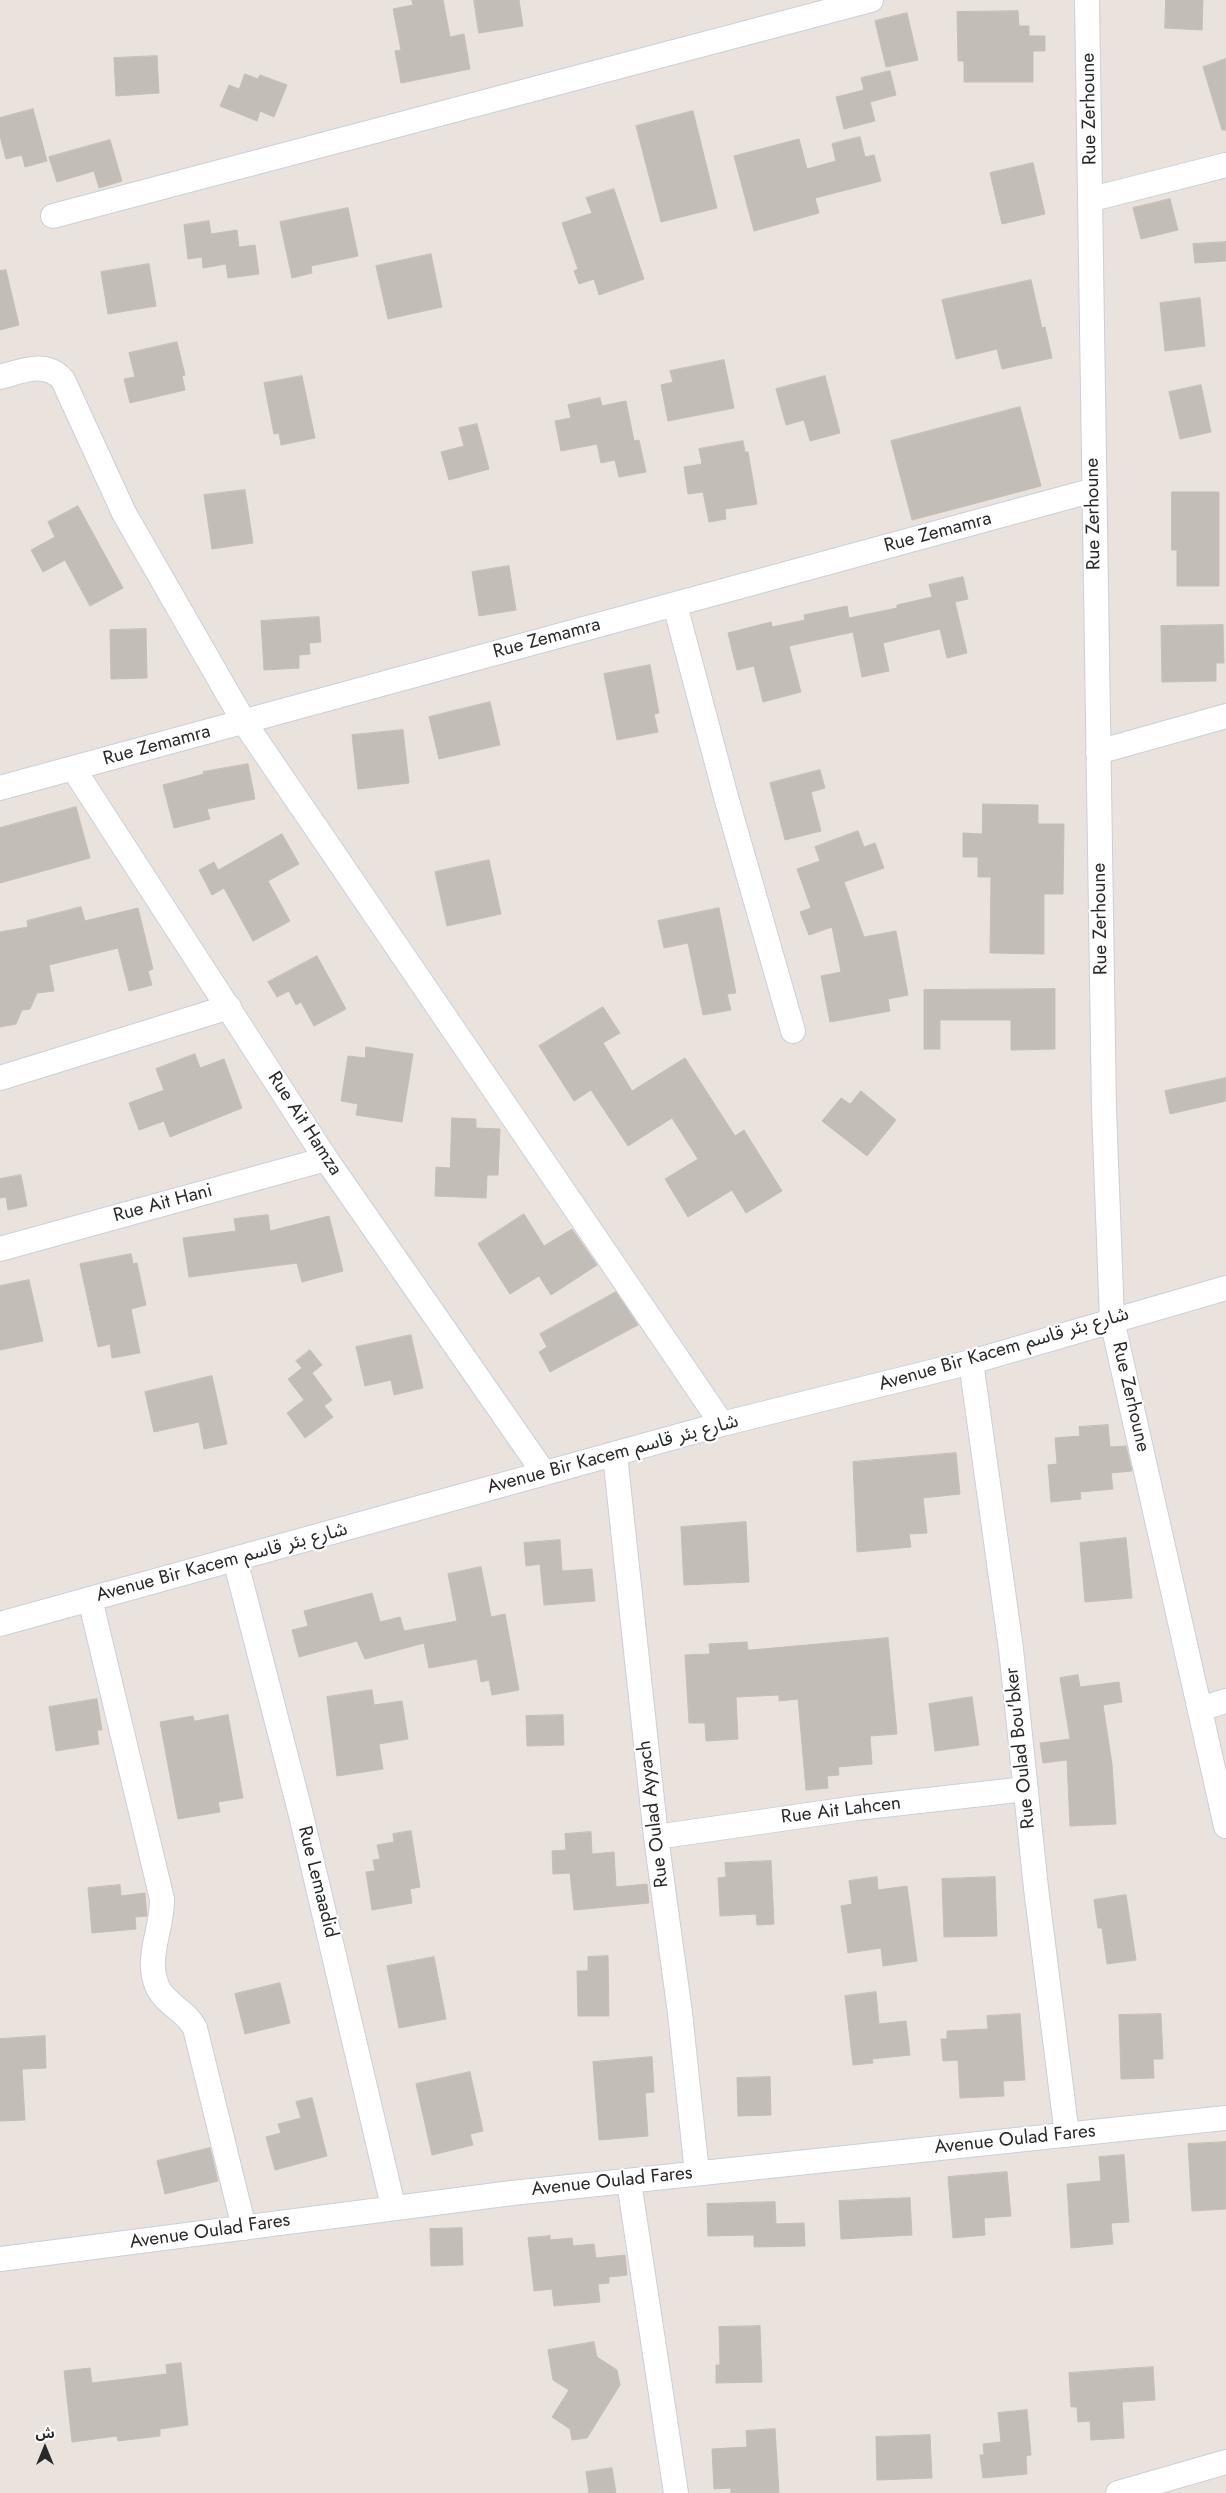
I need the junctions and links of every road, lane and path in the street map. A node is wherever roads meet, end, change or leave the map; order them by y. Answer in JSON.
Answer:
{"nodes":[{"id":1,"x":871,"y":0,"type":"edge"},
{"id":2,"x":1087,"y":0,"type":"edge"},
{"id":3,"x":1226,"y":165,"type":"edge"},
{"id":4,"x":1092,"y":199,"type":"junction"},
{"id":5,"x":53,"y":216,"type":"dead end"},
{"id":6,"x":0,"y":377,"type":"edge"},
{"id":7,"x":1094,"y":490,"type":"junction"},
{"id":8,"x":675,"y":605,"type":"junction"},
{"id":9,"x":1226,"y":716,"type":"edge"},
{"id":10,"x":244,"y":722,"type":"junction"},
{"id":11,"x":1098,"y":752,"type":"junction"},
{"id":12,"x":73,"y":768,"type":"junction"},
{"id":13,"x":0,"y":788,"type":"edge"},
{"id":14,"x":229,"y":1007,"type":"junction"},
{"id":15,"x":793,"y":1031,"type":"dead end"},
{"id":16,"x":0,"y":1078,"type":"edge"},
{"id":17,"x":326,"y":1159,"type":"junction"},
{"id":18,"x":0,"y":1249,"type":"edge"},
{"id":19,"x":1226,"y":1288,"type":"edge"},
{"id":20,"x":1112,"y":1320,"type":"junction"},
{"id":21,"x":971,"y":1362,"type":"junction"},
{"id":22,"x":722,"y":1424,"type":"junction"},
{"id":23,"x":615,"y":1455,"type":"junction"},
{"id":24,"x":544,"y":1473,"type":"junction"},
{"id":25,"x":236,"y":1559,"type":"junction"},
{"id":26,"x":90,"y":1599,"type":"junction"},
{"id":27,"x":0,"y":1624,"type":"edge"},
{"id":28,"x":1226,"y":1701,"type":"edge"},
{"id":29,"x":1200,"y":1709,"type":"junction"},
{"id":30,"x":1026,"y":1789,"type":"junction"},
{"id":31,"x":1226,"y":1826,"type":"edge"},
{"id":32,"x":656,"y":1837,"type":"junction"},
{"id":33,"x":1226,"y":2118,"type":"edge"},
{"id":34,"x":1067,"y":2135,"type":"junction"},
{"id":35,"x":697,"y":2173,"type":"junction"},
{"id":36,"x":629,"y":2182,"type":"junction"},
{"id":37,"x":393,"y":2206,"type":"junction"},
{"id":38,"x":244,"y":2228,"type":"junction"},
{"id":39,"x":0,"y":2259,"type":"edge"},
{"id":40,"x":1226,"y":2462,"type":"edge"},
{"id":41,"x":676,"y":2493,"type":"edge"},
{"id":42,"x":1118,"y":2493,"type":"edge"}],
"edges":[{"from":1,"to":5,"type":"street"},
{"from":2,"to":4,"type":"street","name":"Rue Zerhoune"},
{"from":3,"to":4,"type":"street"},
{"from":4,"to":7,"type":"street","name":"Rue Zerhoune"},
{"from":6,"to":10,"type":"street"},
{"from":7,"to":8,"type":"street","name":"Rue Zemamra"},
{"from":7,"to":11,"type":"street","name":"Rue Zerhoune"},
{"from":8,"to":10,"type":"street","name":"Rue Zemamra"},
{"from":8,"to":15,"type":"street"},
{"from":9,"to":11,"type":"street"},
{"from":10,"to":12,"type":"street","name":"Rue Zemamra"},
{"from":10,"to":22,"type":"street"},
{"from":11,"to":20,"type":"street","name":"Rue Zerhoune"},
{"from":12,"to":13,"type":"street","name":"Rue Zemamra"},
{"from":12,"to":14,"type":"street","name":"Rue Ait Hamza"},
{"from":14,"to":16,"type":"street"},
{"from":14,"to":17,"type":"street","name":"Rue Ait Hamza"},
{"from":17,"to":18,"type":"street","name":"Rue Ait Hani"},
{"from":17,"to":24,"type":"street","name":"Rue Ait Hamza"},
{"from":19,"to":20,"type":"street","name":"Avenue Bir Kacem شارع بئر قاسم"},
{"from":20,"to":21,"type":"street","name":"Avenue Bir Kacem شارع بئر قاسم"},
{"from":20,"to":29,"type":"street","name":"Rue Zerhoune"},
{"from":21,"to":22,"type":"street","name":"Avenue Bir Kacem شارع بئر قاسم"},
{"from":21,"to":30,"type":"street","name":"Rue Oulad Bou'bker"},
{"from":22,"to":23,"type":"street","name":"Avenue Bir Kacem شارع بئر قاسم"},
{"from":23,"to":24,"type":"street","name":"Avenue Bir Kacem شارع بئر قاسم"},
{"from":23,"to":32,"type":"street","name":"Rue Oulad Ayyach"},
{"from":24,"to":25,"type":"street","name":"Avenue Bir Kacem شارع بئر قاسم"},
{"from":25,"to":26,"type":"street","name":"Avenue Bir Kacem شارع بئر قاسم"},
{"from":25,"to":37,"type":"street","name":"Rue Lemaadid"},
{"from":26,"to":27,"type":"street","name":"Avenue Bir Kacem شارع بئر قاسم"},
{"from":26,"to":38,"type":"street"},
{"from":28,"to":29,"type":"street"},
{"from":29,"to":31,"type":"street","name":"Rue Zerhoune"},
{"from":30,"to":32,"type":"street","name":"Rue Ait Lahcen"},
{"from":30,"to":34,"type":"street","name":"Rue Oulad Bou'bker"},
{"from":32,"to":35,"type":"street","name":"Rue Oulad Ayyach"},
{"from":33,"to":34,"type":"street","name":"Avenue Oulad Fares"},
{"from":34,"to":35,"type":"street","name":"Avenue Oulad Fares"},
{"from":35,"to":36,"type":"street","name":"Avenue Oulad Fares"},
{"from":36,"to":37,"type":"street","name":"Avenue Oulad Fares"},
{"from":36,"to":41,"type":"street"},
{"from":37,"to":38,"type":"street","name":"Avenue Oulad Fares"},
{"from":38,"to":39,"type":"street","name":"Avenue Oulad Fares"},
{"from":40,"to":42,"type":"street"}]}
